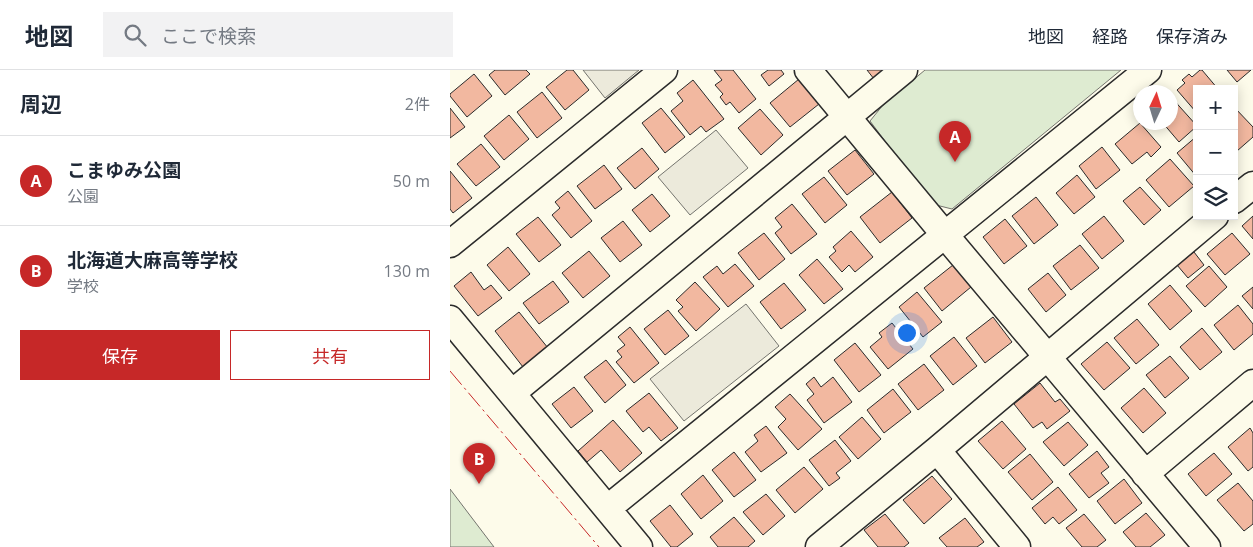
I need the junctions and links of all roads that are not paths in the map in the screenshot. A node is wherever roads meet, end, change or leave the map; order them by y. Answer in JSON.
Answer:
{"nodes":[{"id":1,"x":664,"y":70,"type":"edge"},
{"id":2,"x":808,"y":70,"type":"edge"},
{"id":3,"x":904,"y":70,"type":"edge"},
{"id":4,"x":1148,"y":70,"type":"edge"},
{"id":5,"x":848,"y":117,"type":"junction"},
{"id":6,"x":1253,"y":184,"type":"edge"},
{"id":7,"x":1238,"y":197,"type":"edge"},
{"id":8,"x":1210,"y":220,"type":"edge"},
{"id":9,"x":945,"y":235,"type":"junction"},
{"id":10,"x":450,"y":244,"type":"edge"},
{"id":11,"x":450,"y":319,"type":"edge"},
{"id":12,"x":1048,"y":357,"type":"junction"},
{"id":13,"x":1253,"y":382,"type":"edge"},
{"id":14,"x":512,"y":394,"type":"junction"},
{"id":15,"x":937,"y":450,"type":"junction"},
{"id":16,"x":1145,"y":474,"type":"junction"},
{"id":17,"x":608,"y":508,"type":"junction"},
{"id":18,"x":825,"y":545,"type":"edge"},
{"id":19,"x":639,"y":547,"type":"edge"},
{"id":20,"x":1017,"y":547,"type":"edge"},
{"id":21,"x":1207,"y":547,"type":"edge"}],
"edges":[{"from":1,"to":10,"type":"street"},
{"from":2,"to":5,"type":"street"},
{"from":3,"to":5,"type":"street"},
{"from":4,"to":9,"type":"street"},
{"from":5,"to":9,"type":"street"},
{"from":5,"to":14,"type":"street"},
{"from":6,"to":7,"type":"street"},
{"from":8,"to":12,"type":"street"},
{"from":9,"to":12,"type":"street"},
{"from":9,"to":17,"type":"street"},
{"from":11,"to":14,"type":"street"},
{"from":12,"to":15,"type":"street"},
{"from":12,"to":16,"type":"street"},
{"from":13,"to":16,"type":"street"},
{"from":14,"to":17,"type":"street"},
{"from":15,"to":18,"type":"street"},
{"from":15,"to":20,"type":"street"},
{"from":16,"to":21,"type":"street"},
{"from":17,"to":19,"type":"street"}]}
